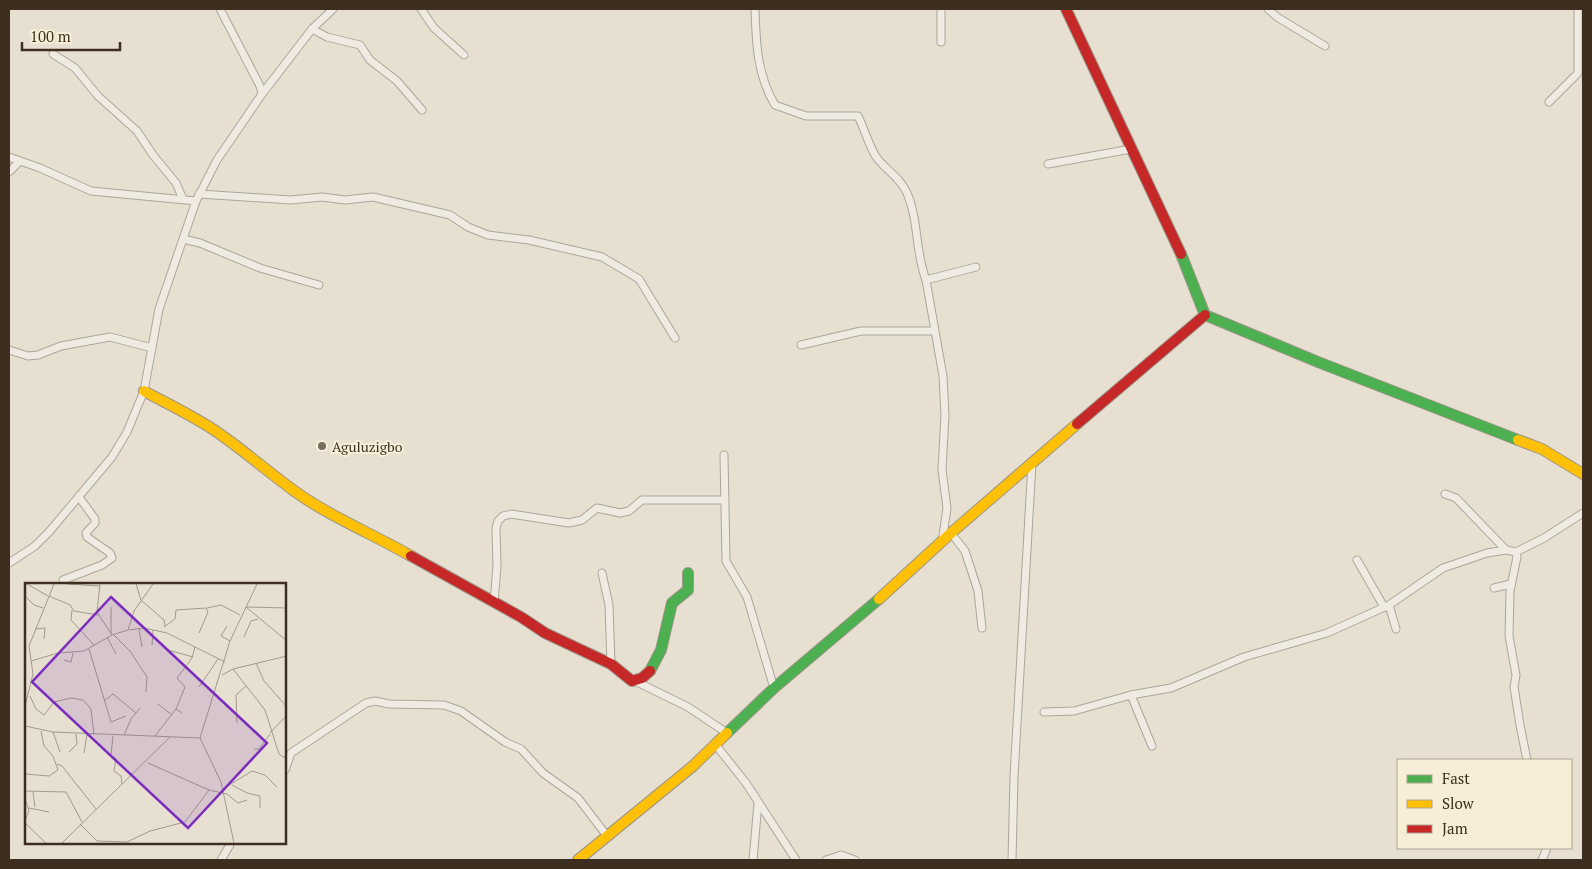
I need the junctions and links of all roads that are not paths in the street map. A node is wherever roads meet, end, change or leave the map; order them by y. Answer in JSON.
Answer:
{"nodes":[{"id":1,"x":220,"y":9,"type":"edge"},
{"id":2,"x":333,"y":9,"type":"edge"},
{"id":3,"x":421,"y":9,"type":"edge"},
{"id":4,"x":755,"y":9,"type":"edge"},
{"id":5,"x":941,"y":9,"type":"edge"},
{"id":6,"x":1066,"y":9,"type":"edge"},
{"id":7,"x":1268,"y":9,"type":"edge"},
{"id":8,"x":1578,"y":9,"type":"edge"},
{"id":9,"x":312,"y":29,"type":"junction"},
{"id":10,"x":940,"y":42,"type":"dead end"},
{"id":11,"x":1325,"y":46,"type":"dead end"},
{"id":12,"x":53,"y":54,"type":"dead end"},
{"id":13,"x":464,"y":55,"type":"dead end"},
{"id":14,"x":262,"y":94,"type":"junction"},
{"id":15,"x":1549,"y":102,"type":"dead end"},
{"id":16,"x":422,"y":110,"type":"dead end"},
{"id":17,"x":1131,"y":149,"type":"junction"},
{"id":18,"x":9,"y":157,"type":"edge"},
{"id":19,"x":20,"y":162,"type":"junction"},
{"id":20,"x":1048,"y":164,"type":"dead end"},
{"id":21,"x":9,"y":172,"type":"edge"},
{"id":22,"x":199,"y":194,"type":"junction"},
{"id":23,"x":183,"y":199,"type":"junction"},
{"id":24,"x":196,"y":201,"type":"junction"},
{"id":25,"x":183,"y":239,"type":"junction"},
{"id":26,"x":976,"y":267,"type":"dead end"},
{"id":27,"x":926,"y":280,"type":"junction"},
{"id":28,"x":319,"y":285,"type":"dead end"},
{"id":29,"x":1205,"y":315,"type":"junction"},
{"id":30,"x":934,"y":331,"type":"junction"},
{"id":31,"x":675,"y":338,"type":"dead end"},
{"id":32,"x":801,"y":345,"type":"dead end"},
{"id":33,"x":152,"y":348,"type":"junction"},
{"id":34,"x":9,"y":350,"type":"edge"},
{"id":35,"x":144,"y":391,"type":"junction"},
{"id":36,"x":724,"y":456,"type":"dead end"},
{"id":37,"x":1032,"y":463,"type":"junction"},
{"id":38,"x":1583,"y":474,"type":"edge"},
{"id":39,"x":1445,"y":494,"type":"dead end"},
{"id":40,"x":79,"y":497,"type":"junction"},
{"id":41,"x":725,"y":500,"type":"junction"},
{"id":42,"x":1583,"y":513,"type":"edge"},
{"id":43,"x":951,"y":533,"type":"junction"},
{"id":44,"x":941,"y":544,"type":"junction"},
{"id":45,"x":1506,"y":550,"type":"junction"},
{"id":46,"x":1516,"y":552,"type":"junction"},
{"id":47,"x":1357,"y":560,"type":"dead end"},
{"id":48,"x":9,"y":563,"type":"edge"},
{"id":49,"x":602,"y":573,"type":"dead end"},
{"id":50,"x":688,"y":573,"type":"dead end"},
{"id":51,"x":62,"y":580,"type":"dead end"},
{"id":52,"x":1511,"y":584,"type":"junction"},
{"id":53,"x":1494,"y":588,"type":"dead end"},
{"id":54,"x":494,"y":603,"type":"junction"},
{"id":55,"x":1386,"y":606,"type":"junction"},
{"id":56,"x":982,"y":628,"type":"dead end"},
{"id":57,"x":1396,"y":629,"type":"dead end"},
{"id":58,"x":611,"y":664,"type":"junction"},
{"id":59,"x":635,"y":681,"type":"junction"},
{"id":60,"x":774,"y":688,"type":"junction"},
{"id":61,"x":1131,"y":695,"type":"junction"},
{"id":62,"x":1044,"y":712,"type":"dead end"},
{"id":63,"x":727,"y":733,"type":"junction"},
{"id":64,"x":715,"y":744,"type":"junction"},
{"id":65,"x":1152,"y":746,"type":"dead end"},
{"id":66,"x":1527,"y":759,"type":"edge"},
{"id":67,"x":286,"y":767,"type":"edge"},
{"id":68,"x":758,"y":802,"type":"junction"},
{"id":69,"x":608,"y":836,"type":"junction"},
{"id":70,"x":230,"y":844,"type":"edge"},
{"id":71,"x":221,"y":860,"type":"edge"},
{"id":72,"x":578,"y":860,"type":"edge"},
{"id":73,"x":753,"y":860,"type":"edge"},
{"id":74,"x":796,"y":860,"type":"edge"},
{"id":75,"x":826,"y":860,"type":"edge"},
{"id":76,"x":855,"y":860,"type":"edge"},
{"id":77,"x":1012,"y":860,"type":"edge"}],
"edges":[{"from":1,"to":14,"type":"street"},
{"from":2,"to":9,"type":"street"},
{"from":3,"to":13,"type":"street"},
{"from":4,"to":27,"type":"street"},
{"from":5,"to":10,"type":"street"},
{"from":6,"to":17,"type":"street"},
{"from":7,"to":11,"type":"street"},
{"from":8,"to":15,"type":"street"},
{"from":9,"to":14,"type":"street"},
{"from":9,"to":16,"type":"street"},
{"from":12,"to":23,"type":"street"},
{"from":14,"to":22,"type":"street"},
{"from":17,"to":20,"type":"street"},
{"from":17,"to":29,"type":"street"},
{"from":18,"to":19,"type":"street"},
{"from":19,"to":21,"type":"street"},
{"from":19,"to":23,"type":"street"},
{"from":22,"to":24,"type":"street"},
{"from":22,"to":31,"type":"street"},
{"from":23,"to":24,"type":"street"},
{"from":24,"to":25,"type":"street"},
{"from":25,"to":28,"type":"street"},
{"from":25,"to":33,"type":"street"},
{"from":26,"to":27,"type":"street"},
{"from":27,"to":30,"type":"street"},
{"from":29,"to":37,"type":"street"},
{"from":29,"to":38,"type":"street"},
{"from":30,"to":32,"type":"street"},
{"from":30,"to":44,"type":"street"},
{"from":33,"to":34,"type":"street"},
{"from":33,"to":35,"type":"street"},
{"from":35,"to":40,"type":"street"},
{"from":35,"to":54,"type":"street"},
{"from":36,"to":41,"type":"street"},
{"from":37,"to":43,"type":"street"},
{"from":37,"to":77,"type":"street"},
{"from":39,"to":45,"type":"street"},
{"from":40,"to":48,"type":"street"},
{"from":40,"to":51,"type":"street"},
{"from":41,"to":54,"type":"street"},
{"from":41,"to":60,"type":"street"},
{"from":42,"to":46,"type":"street"},
{"from":43,"to":44,"type":"street"},
{"from":43,"to":56,"type":"street"},
{"from":44,"to":60,"type":"street"},
{"from":45,"to":46,"type":"street"},
{"from":45,"to":55,"type":"street"},
{"from":46,"to":52,"type":"street"},
{"from":47,"to":55,"type":"street"},
{"from":49,"to":58,"type":"street"},
{"from":50,"to":59,"type":"street"},
{"from":52,"to":53,"type":"street"},
{"from":52,"to":66,"type":"street"},
{"from":54,"to":58,"type":"street"},
{"from":55,"to":57,"type":"street"},
{"from":55,"to":61,"type":"street"},
{"from":58,"to":59,"type":"street"},
{"from":59,"to":63,"type":"street"},
{"from":60,"to":63,"type":"street"},
{"from":61,"to":62,"type":"street"},
{"from":61,"to":65,"type":"street"},
{"from":63,"to":64,"type":"street"},
{"from":64,"to":68,"type":"street"},
{"from":64,"to":69,"type":"street"},
{"from":67,"to":69,"type":"street"},
{"from":68,"to":73,"type":"street"},
{"from":68,"to":74,"type":"street"},
{"from":69,"to":72,"type":"street"},
{"from":70,"to":71,"type":"street"},
{"from":75,"to":76,"type":"street"}]}
